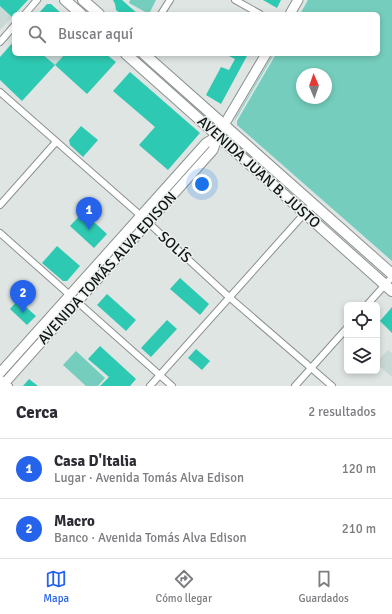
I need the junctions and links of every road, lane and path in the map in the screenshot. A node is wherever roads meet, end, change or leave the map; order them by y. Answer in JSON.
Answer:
{"nodes":[{"id":1,"x":37,"y":0,"type":"edge"},
{"id":2,"x":65,"y":0,"type":"edge"},
{"id":3,"x":84,"y":0,"type":"edge"},
{"id":4,"x":170,"y":0,"type":"edge"},
{"id":5,"x":234,"y":0,"type":"edge"},
{"id":6,"x":298,"y":0,"type":"edge"},
{"id":7,"x":27,"y":12,"type":"edge"},
{"id":8,"x":79,"y":12,"type":"edge"},
{"id":9,"x":97,"y":12,"type":"edge"},
{"id":10,"x":163,"y":12,"type":"edge"},
{"id":11,"x":256,"y":12,"type":"edge"},
{"id":12,"x":291,"y":12,"type":"edge"},
{"id":13,"x":12,"y":28,"type":"edge"},
{"id":14,"x":0,"y":42,"type":"edge"},
{"id":15,"x":131,"y":56,"type":"edge"},
{"id":16,"x":146,"y":56,"type":"edge"},
{"id":17,"x":265,"y":56,"type":"edge"},
{"id":18,"x":0,"y":92,"type":"edge"},
{"id":19,"x":224,"y":125,"type":"junction"},
{"id":20,"x":218,"y":136,"type":"junction"},
{"id":21,"x":56,"y":142,"type":"junction"},
{"id":22,"x":313,"y":204,"type":"junction"},
{"id":23,"x":0,"y":205,"type":"edge"},
{"id":24,"x":304,"y":213,"type":"junction"},
{"id":25,"x":140,"y":215,"type":"junction"},
{"id":26,"x":148,"y":222,"type":"junction"},
{"id":27,"x":0,"y":233,"type":"edge"},
{"id":28,"x":392,"y":274,"type":"edge"},
{"id":29,"x":390,"y":284,"type":"edge"},
{"id":30,"x":69,"y":295,"type":"junction"},
{"id":31,"x":229,"y":297,"type":"junction"},
{"id":32,"x":77,"y":302,"type":"junction"},
{"id":33,"x":370,"y":302,"type":"edge"},
{"id":34,"x":344,"y":331,"type":"edge"},
{"id":35,"x":311,"y":369,"type":"junction"},
{"id":36,"x":0,"y":373,"type":"edge"},
{"id":37,"x":160,"y":375,"type":"junction"},
{"id":38,"x":4,"y":383,"type":"edge"},
{"id":39,"x":150,"y":386,"type":"edge"},
{"id":40,"x":172,"y":386,"type":"edge"},
{"id":41,"x":295,"y":386,"type":"edge"},
{"id":42,"x":332,"y":386,"type":"edge"}],
"edges":[{"from":1,"to":7,"type":"street"},
{"from":2,"to":8,"type":"main road"},
{"from":3,"to":9,"type":"main road"},
{"from":4,"to":10,"type":"street"},
{"from":5,"to":11,"type":"street"},
{"from":6,"to":12,"type":"main road"},
{"from":13,"to":14,"type":"street"},
{"from":15,"to":20,"type":"main road","name":"AVENIDA JUAN B. JUSTO"},
{"from":16,"to":19,"type":"main road","name":"AVENIDA JUAN B. JUSTO"},
{"from":17,"to":19,"type":"main road"},
{"from":18,"to":21,"type":"street","name":"SOLÍS"},
{"from":19,"to":20,"type":"main road"},
{"from":19,"to":22,"type":"main road","name":"AVENIDA JUAN B. JUSTO"},
{"from":20,"to":24,"type":"main road","name":"AVENIDA JUAN B. JUSTO"},
{"from":20,"to":25,"type":"main road","name":"AVENIDA TOMÁS ALVA EDISON"},
{"from":20,"to":26,"type":"main road","name":"AVENIDA TOMÁS ALVA EDISON"},
{"from":21,"to":23,"type":"street"},
{"from":21,"to":25,"type":"street","name":"SOLÍS"},
{"from":22,"to":24,"type":"street"},
{"from":22,"to":28,"type":"main road","name":"AVENIDA JUAN B. JUSTO"},
{"from":24,"to":29,"type":"main road","name":"AVENIDA JUAN B. JUSTO"},
{"from":24,"to":31,"type":"street"},
{"from":25,"to":26,"type":"street","name":"SOLÍS"},
{"from":25,"to":30,"type":"main road","name":"AVENIDA TOMÁS ALVA EDISON"},
{"from":26,"to":31,"type":"street","name":"SOLÍS"},
{"from":26,"to":32,"type":"main road","name":"AVENIDA TOMÁS ALVA EDISON"},
{"from":27,"to":30,"type":"street"},
{"from":29,"to":33,"type":"street"},
{"from":30,"to":32,"type":"street"},
{"from":30,"to":36,"type":"main road","name":"AVENIDA TOMÁS ALVA EDISON"},
{"from":31,"to":35,"type":"street","name":"SOLÍS"},
{"from":31,"to":37,"type":"street"},
{"from":32,"to":37,"type":"street"},
{"from":32,"to":38,"type":"main road","name":"AVENIDA TOMÁS ALVA EDISON"},
{"from":34,"to":35,"type":"street"},
{"from":35,"to":41,"type":"street"},
{"from":35,"to":42,"type":"street","name":"SOLÍS"},
{"from":37,"to":39,"type":"street"},
{"from":37,"to":40,"type":"street"}]}
